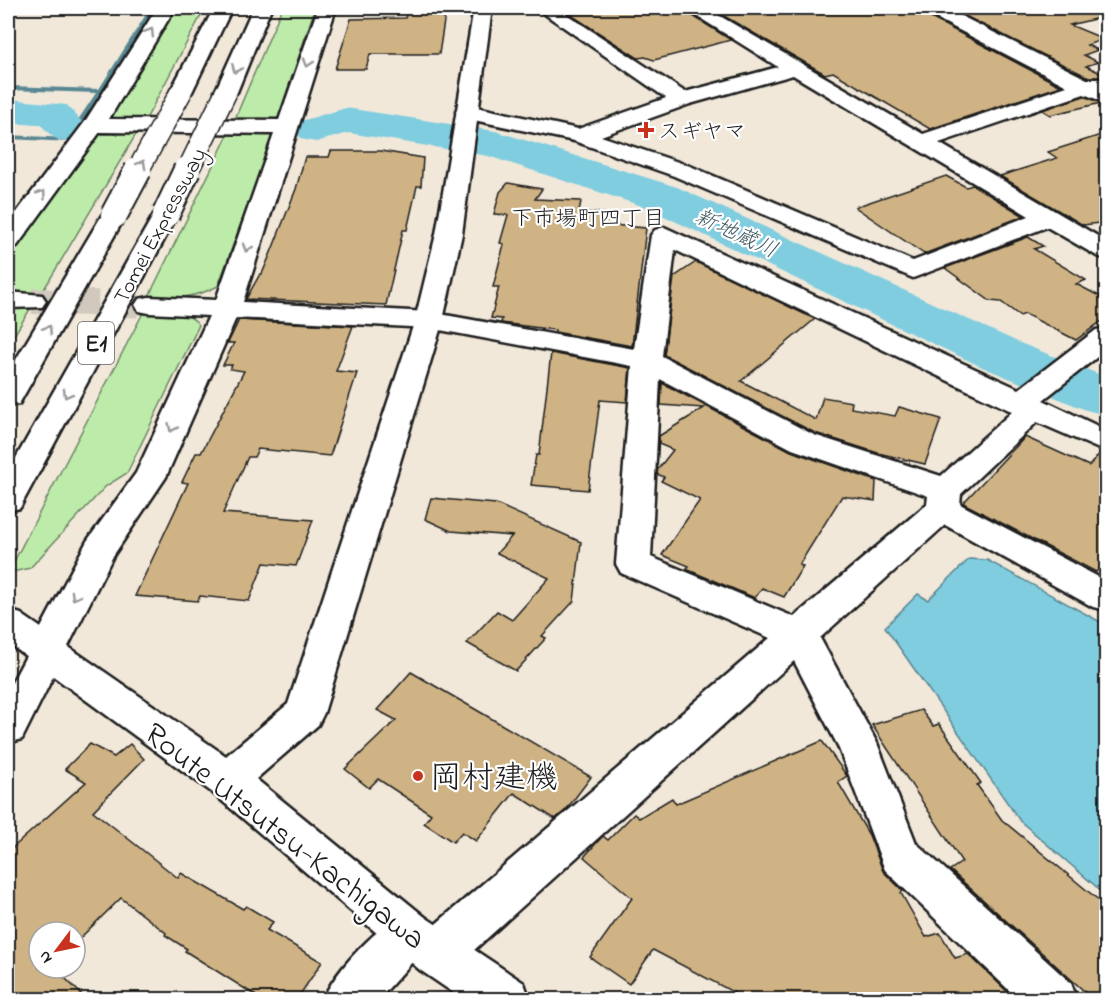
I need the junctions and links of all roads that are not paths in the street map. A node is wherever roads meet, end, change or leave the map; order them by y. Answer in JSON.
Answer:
{"nodes":[{"id":1,"x":166,"y":8,"type":"edge"},
{"id":2,"x":223,"y":8,"type":"edge"},
{"id":3,"x":262,"y":8,"type":"edge"},
{"id":4,"x":327,"y":8,"type":"edge"},
{"id":5,"x":483,"y":8,"type":"edge"},
{"id":6,"x":545,"y":8,"type":"edge"},
{"id":7,"x":693,"y":8,"type":"edge"},
{"id":8,"x":931,"y":8,"type":"edge"},
{"id":9,"x":796,"y":68,"type":"junction"},
{"id":10,"x":1107,"y":79,"type":"edge"},
{"id":11,"x":1085,"y":87,"type":"junction"},
{"id":12,"x":1107,"y":97,"type":"edge"},
{"id":13,"x":682,"y":99,"type":"junction"},
{"id":14,"x":466,"y":116,"type":"junction"},
{"id":15,"x":93,"y":125,"type":"junction"},
{"id":16,"x":286,"y":127,"type":"junction"},
{"id":17,"x":580,"y":136,"type":"junction"},
{"id":18,"x":924,"y":141,"type":"junction"},
{"id":19,"x":1050,"y":217,"type":"junction"},
{"id":20,"x":8,"y":241,"type":"edge"},
{"id":21,"x":1107,"y":251,"type":"edge"},
{"id":22,"x":149,"y":306,"type":"tunnel mouth"},
{"id":23,"x":227,"y":309,"type":"junction"},
{"id":24,"x":429,"y":320,"type":"junction"},
{"id":25,"x":1107,"y":336,"type":"edge"},
{"id":26,"x":647,"y":360,"type":"junction"},
{"id":27,"x":8,"y":397,"type":"edge"},
{"id":28,"x":1026,"y":406,"type":"junction"},
{"id":29,"x":1107,"y":442,"type":"edge"},
{"id":30,"x":8,"y":500,"type":"edge"},
{"id":31,"x":944,"y":500,"type":"junction"},
{"id":32,"x":1107,"y":597,"type":"edge"},
{"id":33,"x":8,"y":624,"type":"edge"},
{"id":34,"x":799,"y":635,"type":"junction"},
{"id":35,"x":46,"y":652,"type":"junction"},
{"id":36,"x":8,"y":728,"type":"edge"},
{"id":37,"x":227,"y":780,"type":"junction"},
{"id":38,"x":422,"y":943,"type":"junction"},
{"id":39,"x":346,"y":999,"type":"edge"},
{"id":40,"x":507,"y":999,"type":"edge"},
{"id":41,"x":1054,"y":999,"type":"edge"}],
"edges":[{"from":15,"to":1,"type":"main road","one_way":true},
{"from":27,"to":2,"type":"main road","name":"Tomei Expressway","number":"E1","one_way":true,"bridge":true},
{"from":3,"to":30,"type":"main road","name":"Tomei Expressway","number":"E1","one_way":true,"bridge":true},
{"from":4,"to":16,"type":"main road","one_way":true},
{"from":5,"to":14,"type":"main road"},
{"from":6,"to":13,"type":"main road"},
{"from":7,"to":9,"type":"main road"},
{"from":8,"to":11,"type":"main road"},
{"from":9,"to":13,"type":"main road"},
{"from":9,"to":18,"type":"main road"},
{"from":10,"to":11,"type":"main road"},
{"from":11,"to":12,"type":"main road"},
{"from":11,"to":18,"type":"main road"},
{"from":13,"to":17,"type":"main road"},
{"from":14,"to":17,"type":"main road"},
{"from":14,"to":24,"type":"main road"},
{"from":15,"to":16,"type":"main road"},
{"from":20,"to":15,"type":"main road","one_way":true},
{"from":16,"to":23,"type":"main road","one_way":true},
{"from":17,"to":19,"type":"main road"},
{"from":18,"to":19,"type":"main road"},
{"from":19,"to":21,"type":"main road"},
{"from":22,"to":23,"type":"main road"},
{"from":23,"to":24,"type":"main road"},
{"from":23,"to":35,"type":"main road","one_way":true},
{"from":24,"to":26,"type":"main road"},
{"from":24,"to":37,"type":"main road"},
{"from":25,"to":28,"type":"main road"},
{"from":26,"to":28,"type":"main road"},
{"from":26,"to":31,"type":"main road"},
{"from":26,"to":34,"type":"main road"},
{"from":28,"to":29,"type":"main road"},
{"from":28,"to":31,"type":"main road"},
{"from":31,"to":32,"type":"main road"},
{"from":31,"to":34,"type":"main road"},
{"from":33,"to":35,"type":"main road","name":"Route Utsutsu-Kachigawa"},
{"from":34,"to":38,"type":"main road"},
{"from":34,"to":41,"type":"main road"},
{"from":35,"to":36,"type":"main road"},
{"from":35,"to":37,"type":"main road","name":"Route Utsutsu-Kachigawa"},
{"from":37,"to":38,"type":"main road","name":"Route Utsutsu-Kachigawa"},
{"from":38,"to":39,"type":"main road"},
{"from":38,"to":40,"type":"main road","name":"Route Utsutsu-Kachigawa"}]}
